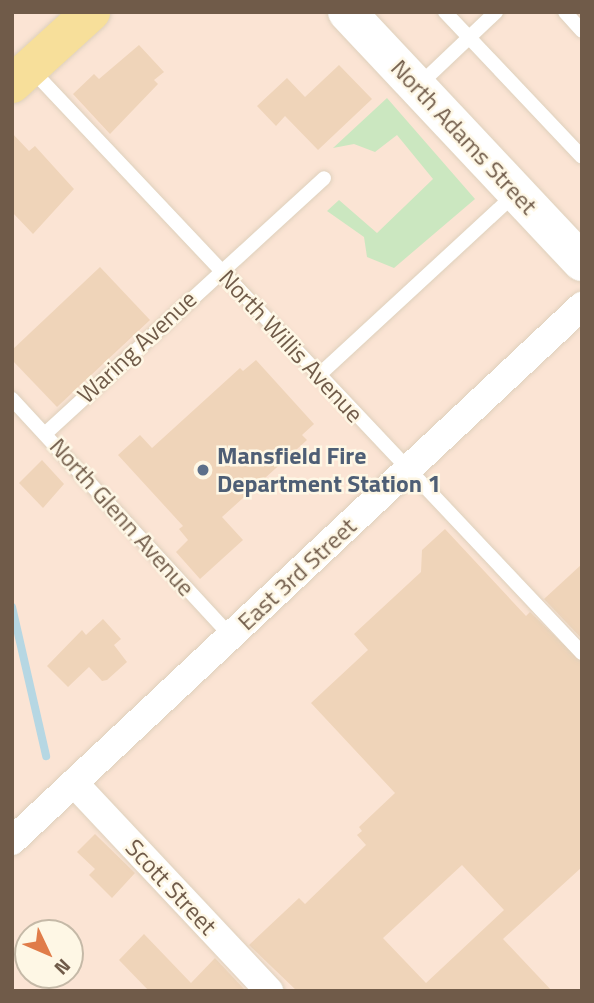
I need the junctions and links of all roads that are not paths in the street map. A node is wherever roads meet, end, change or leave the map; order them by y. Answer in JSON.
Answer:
{"nodes":[{"id":1,"x":90,"y":12,"type":"edge"},
{"id":2,"x":347,"y":12,"type":"edge"},
{"id":3,"x":445,"y":12,"type":"edge"},
{"id":4,"x":496,"y":12,"type":"edge"},
{"id":5,"x":565,"y":12,"type":"edge"},
{"id":6,"x":582,"y":31,"type":"edge"},
{"id":7,"x":469,"y":38,"type":"junction"},
{"id":8,"x":21,"y":76,"type":"edge"},
{"id":9,"x":417,"y":87,"type":"junction"},
{"id":10,"x":582,"y":157,"type":"edge"},
{"id":11,"x":324,"y":178,"type":"dead end"},
{"id":12,"x":516,"y":193,"type":"junction"},
{"id":13,"x":582,"y":262,"type":"edge"},
{"id":14,"x":219,"y":270,"type":"junction"},
{"id":15,"x":582,"y":306,"type":"edge"},
{"id":16,"x":319,"y":375,"type":"junction"},
{"id":17,"x":12,"y":399,"type":"edge"},
{"id":18,"x":46,"y":433,"type":"junction"},
{"id":19,"x":407,"y":470,"type":"junction"},
{"id":20,"x":231,"y":636,"type":"junction"},
{"id":21,"x":582,"y":653,"type":"edge"},
{"id":22,"x":74,"y":783,"type":"junction"},
{"id":23,"x":12,"y":841,"type":"edge"},
{"id":24,"x":261,"y":988,"type":"edge"}],
"edges":[{"from":1,"to":8,"type":"main road"},
{"from":2,"to":9,"type":"main road","name":"North Adams Street"},
{"from":3,"to":7,"type":"lane"},
{"from":4,"to":7,"type":"lane"},
{"from":5,"to":6,"type":"lane"},
{"from":7,"to":9,"type":"lane"},
{"from":7,"to":10,"type":"lane"},
{"from":8,"to":14,"type":"lane","name":"North Willis Avenue"},
{"from":9,"to":12,"type":"main road","name":"North Adams Street"},
{"from":11,"to":14,"type":"lane","name":"Waring Avenue"},
{"from":12,"to":13,"type":"main road","name":"North Adams Street"},
{"from":12,"to":16,"type":"lane"},
{"from":14,"to":16,"type":"lane","name":"North Willis Avenue"},
{"from":14,"to":18,"type":"lane","name":"Waring Avenue"},
{"from":15,"to":19,"type":"street","name":"East 3rd Street"},
{"from":16,"to":19,"type":"lane","name":"North Willis Avenue"},
{"from":17,"to":18,"type":"lane","name":"North Glenn Avenue"},
{"from":18,"to":20,"type":"lane","name":"North Glenn Avenue"},
{"from":19,"to":20,"type":"street","name":"East 3rd Street"},
{"from":19,"to":21,"type":"lane","name":"North Willis Avenue"},
{"from":20,"to":22,"type":"street","name":"East 3rd Street"},
{"from":22,"to":23,"type":"street","name":"East 3rd Street"},
{"from":22,"to":24,"type":"street","name":"Scott Street"}]}
